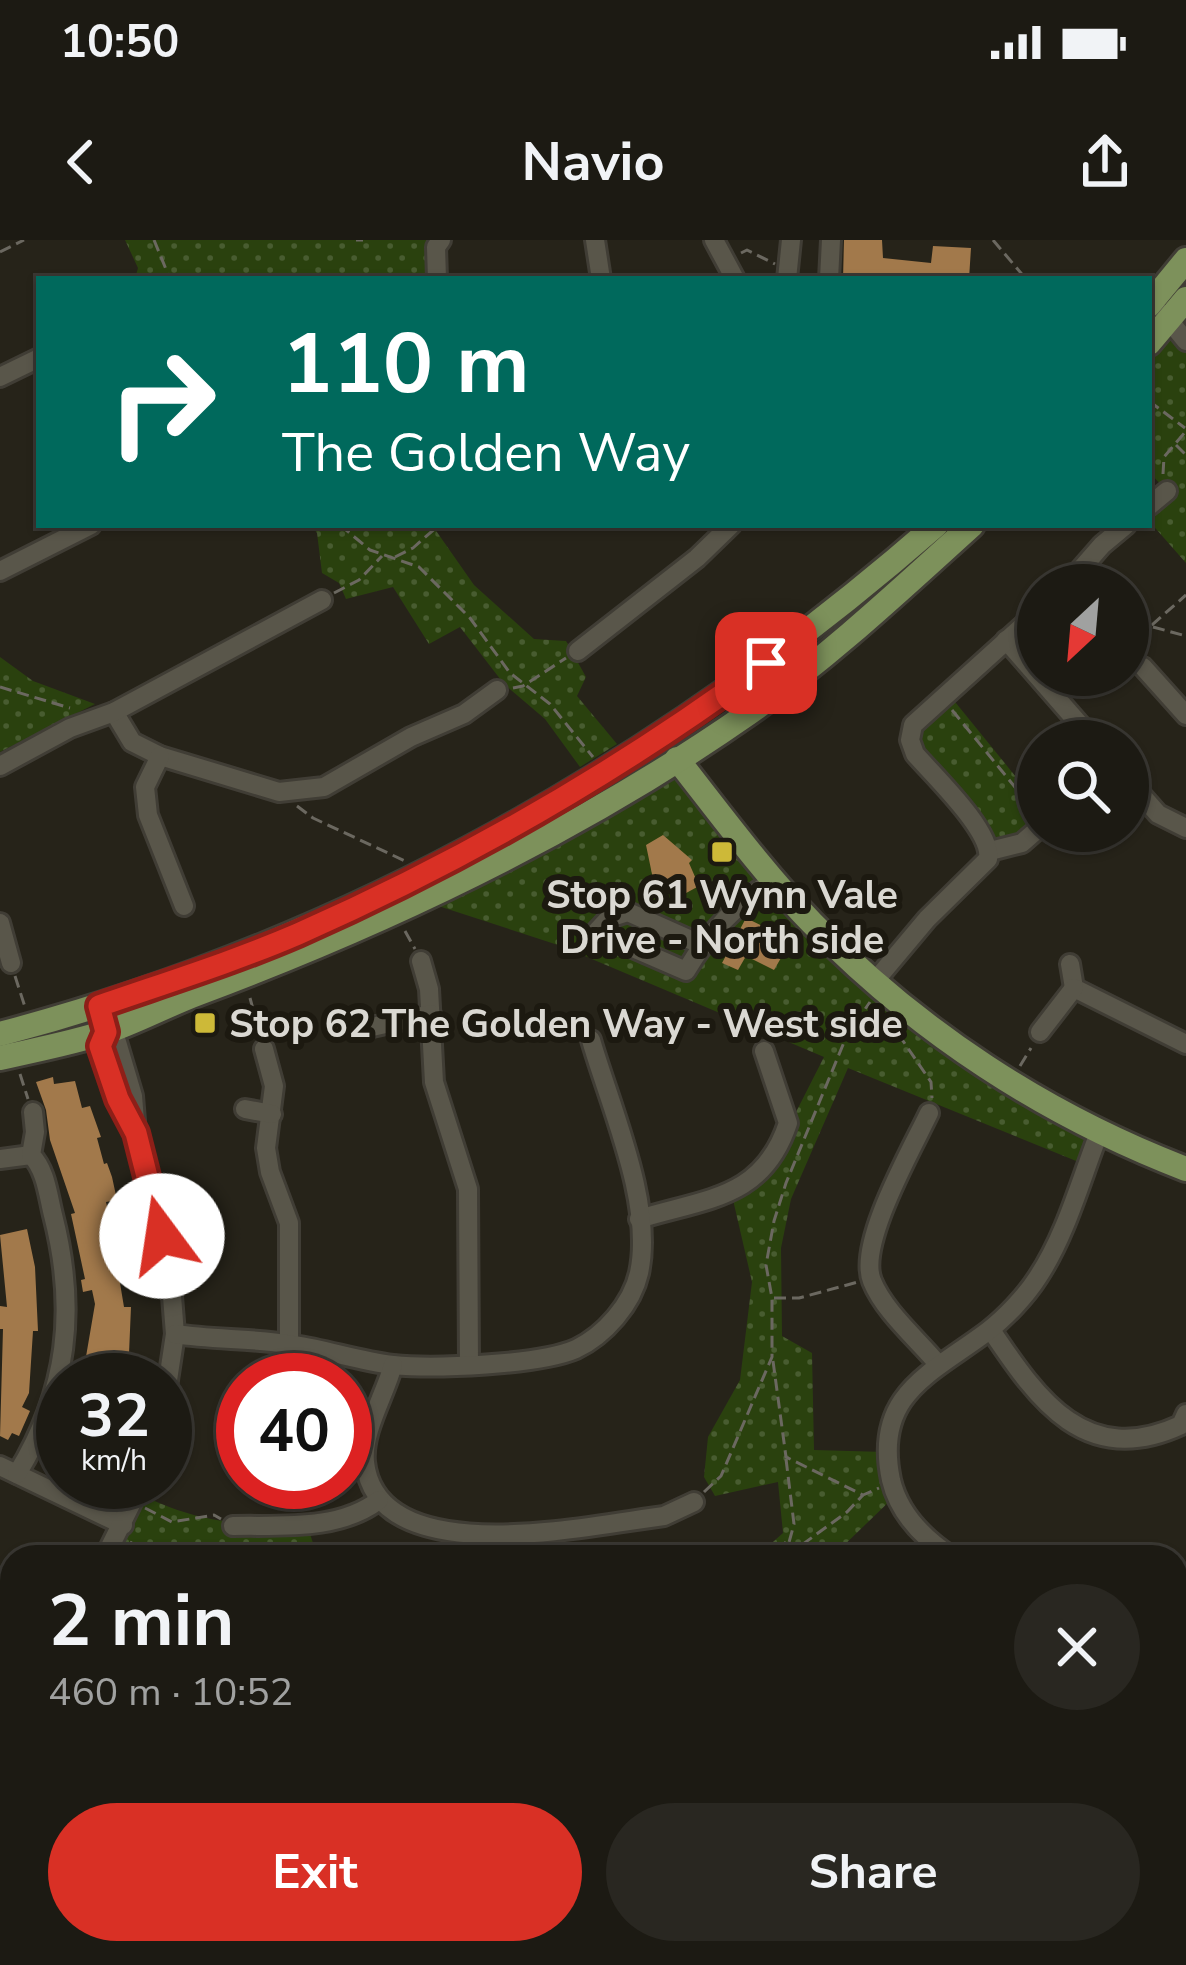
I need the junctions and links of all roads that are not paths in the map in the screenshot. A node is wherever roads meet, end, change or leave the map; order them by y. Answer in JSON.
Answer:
{"nodes":[{"id":1,"x":441,"y":240,"type":"edge"},
{"id":2,"x":595,"y":240,"type":"edge"},
{"id":3,"x":791,"y":240,"type":"edge"},
{"id":4,"x":831,"y":240,"type":"edge"},
{"id":5,"x":718,"y":248,"type":"edge"},
{"id":6,"x":1186,"y":260,"type":"edge"},
{"id":7,"x":788,"y":272,"type":"edge"},
{"id":8,"x":437,"y":276,"type":"edge"},
{"id":9,"x":601,"y":276,"type":"edge"},
{"id":10,"x":734,"y":276,"type":"edge"},
{"id":11,"x":829,"y":276,"type":"edge"},
{"id":12,"x":1186,"y":298,"type":"edge"},
{"id":13,"x":1164,"y":312,"type":"edge"},
{"id":14,"x":1186,"y":341,"type":"edge"},
{"id":15,"x":36,"y":359,"type":"edge"},
{"id":16,"x":0,"y":377,"type":"edge"},
{"id":17,"x":1167,"y":491,"type":"road end"},
{"id":18,"x":1152,"y":504,"type":"edge"},
{"id":19,"x":85,"y":528,"type":"edge"},
{"id":20,"x":728,"y":528,"type":"edge"},
{"id":21,"x":1123,"y":528,"type":"edge"},
{"id":22,"x":929,"y":531,"type":"edge"},
{"id":23,"x":1088,"y":564,"type":"edge"},
{"id":24,"x":0,"y":571,"type":"edge"},
{"id":25,"x":322,"y":600,"type":"road end"},
{"id":26,"x":1017,"y":630,"type":"edge"},
{"id":27,"x":1006,"y":640,"type":"junction"},
{"id":28,"x":578,"y":651,"type":"road end"},
{"id":29,"x":1149,"y":675,"type":"edge"},
{"id":30,"x":497,"y":690,"type":"dead end"},
{"id":31,"x":107,"y":714,"type":"junction"},
{"id":32,"x":1186,"y":716,"type":"edge"},
{"id":33,"x":1076,"y":720,"type":"edge"},
{"id":34,"x":683,"y":722,"type":"junction"},
{"id":35,"x":638,"y":753,"type":"junction"},
{"id":36,"x":160,"y":756,"type":"junction"},
{"id":37,"x":677,"y":759,"type":"junction"},
{"id":38,"x":0,"y":766,"type":"edge"},
{"id":39,"x":1149,"y":804,"type":"edge"},
{"id":40,"x":1186,"y":828,"type":"edge"},
{"id":41,"x":1017,"y":844,"type":"edge"},
{"id":42,"x":990,"y":851,"type":"junction"},
{"id":43,"x":773,"y":880,"type":"junction"},
{"id":44,"x":184,"y":906,"type":"dead end"},
{"id":45,"x":0,"y":923,"type":"edge"},
{"id":46,"x":702,"y":945,"type":"junction"},
{"id":47,"x":421,"y":962,"type":"road end"},
{"id":48,"x":11,"y":963,"type":"road end"},
{"id":49,"x":1070,"y":964,"type":"dead end"},
{"id":50,"x":878,"y":984,"type":"junction"},
{"id":51,"x":1074,"y":988,"type":"junction"},
{"id":52,"x":99,"y":1006,"type":"junction"},
{"id":53,"x":431,"y":1014,"type":"junction"},
{"id":54,"x":372,"y":1027,"type":"dead end"},
{"id":55,"x":106,"y":1032,"type":"junction"},
{"id":56,"x":1040,"y":1032,"type":"road end"},
{"id":57,"x":591,"y":1040,"type":"dead end"},
{"id":58,"x":1186,"y":1044,"type":"edge"},
{"id":59,"x":4,"y":1049,"type":"edge"},
{"id":60,"x":264,"y":1049,"type":"road end"},
{"id":61,"x":764,"y":1051,"type":"dead end"},
{"id":62,"x":245,"y":1109,"type":"dead end"},
{"id":63,"x":33,"y":1112,"type":"road end"},
{"id":64,"x":929,"y":1113,"type":"road end"},
{"id":65,"x":272,"y":1114,"type":"junction"},
{"id":66,"x":1099,"y":1132,"type":"junction"},
{"id":67,"x":31,"y":1155,"type":"junction"},
{"id":68,"x":0,"y":1159,"type":"edge"},
{"id":69,"x":1186,"y":1169,"type":"edge"},
{"id":70,"x":639,"y":1219,"type":"junction"},
{"id":71,"x":991,"y":1330,"type":"junction"},
{"id":72,"x":175,"y":1334,"type":"junction"},
{"id":73,"x":289,"y":1344,"type":"junction"},
{"id":74,"x":172,"y":1353,"type":"edge"},
{"id":75,"x":937,"y":1363,"type":"junction"},
{"id":76,"x":393,"y":1364,"type":"junction"},
{"id":77,"x":469,"y":1364,"type":"junction"},
{"id":78,"x":1184,"y":1422,"type":"edge"},
{"id":79,"x":9,"y":1470,"type":"edge"},
{"id":80,"x":379,"y":1500,"type":"junction"},
{"id":81,"x":694,"y":1502,"type":"road end"},
{"id":82,"x":130,"y":1509,"type":"edge"},
{"id":83,"x":232,"y":1526,"type":"road end"},
{"id":84,"x":120,"y":1530,"type":"junction"},
{"id":85,"x":112,"y":1545,"type":"edge"},
{"id":86,"x":937,"y":1545,"type":"edge"}],
"edges":[{"from":1,"to":8,"type":"street"},
{"from":2,"to":9,"type":"street"},
{"from":3,"to":7,"type":"street"},
{"from":4,"to":11,"type":"street"},
{"from":5,"to":10,"type":"street"},
{"from":6,"to":13,"type":"main road"},
{"from":12,"to":13,"type":"main road"},
{"from":13,"to":14,"type":"street"},
{"from":15,"to":16,"type":"street"},
{"from":17,"to":18,"type":"street"},
{"from":19,"to":24,"type":"street"},
{"from":20,"to":28,"type":"street"},
{"from":21,"to":23,"type":"street"},
{"from":22,"to":34,"type":"main road"},
{"from":22,"to":37,"type":"main road"},
{"from":25,"to":31,"type":"street"},
{"from":26,"to":27,"type":"street"},
{"from":27,"to":33,"type":"street"},
{"from":27,"to":42,"type":"street"},
{"from":29,"to":32,"type":"street"},
{"from":30,"to":36,"type":"street"},
{"from":31,"to":36,"type":"street"},
{"from":31,"to":38,"type":"street"},
{"from":34,"to":35,"type":"main road"},
{"from":34,"to":37,"type":"main road"},
{"from":35,"to":37,"type":"main road"},
{"from":35,"to":52,"type":"main road"},
{"from":36,"to":44,"type":"street"},
{"from":37,"to":43,"type":"main road"},
{"from":37,"to":55,"type":"main road"},
{"from":39,"to":40,"type":"street"},
{"from":41,"to":42,"type":"street"},
{"from":42,"to":50,"type":"street"},
{"from":43,"to":46,"type":"street"},
{"from":43,"to":50,"type":"main road"},
{"from":45,"to":48,"type":"street"},
{"from":46,"to":46,"type":"street"},
{"from":47,"to":53,"type":"street"},
{"from":49,"to":51,"type":"street"},
{"from":50,"to":66,"type":"main road"},
{"from":51,"to":56,"type":"street"},
{"from":51,"to":58,"type":"street"},
{"from":52,"to":55,"type":"street"},
{"from":52,"to":59,"type":"main road"},
{"from":53,"to":54,"type":"street"},
{"from":53,"to":77,"type":"street"},
{"from":55,"to":59,"type":"main road"},
{"from":55,"to":72,"type":"street"},
{"from":57,"to":70,"type":"street"},
{"from":60,"to":65,"type":"street"},
{"from":61,"to":70,"type":"street"},
{"from":62,"to":65,"type":"street"},
{"from":63,"to":67,"type":"street"},
{"from":64,"to":75,"type":"street"},
{"from":65,"to":73,"type":"street"},
{"from":66,"to":69,"type":"main road"},
{"from":66,"to":71,"type":"street"},
{"from":67,"to":68,"type":"street"},
{"from":67,"to":79,"type":"street"},
{"from":70,"to":77,"type":"street"},
{"from":71,"to":75,"type":"street"},
{"from":71,"to":78,"type":"street"},
{"from":72,"to":73,"type":"street"},
{"from":72,"to":74,"type":"street"},
{"from":73,"to":76,"type":"street"},
{"from":75,"to":86,"type":"street"},
{"from":76,"to":77,"type":"street"},
{"from":76,"to":80,"type":"street"},
{"from":79,"to":84,"type":"street"},
{"from":80,"to":81,"type":"street"},
{"from":80,"to":83,"type":"street"},
{"from":82,"to":84,"type":"street"},
{"from":84,"to":85,"type":"street"}]}
